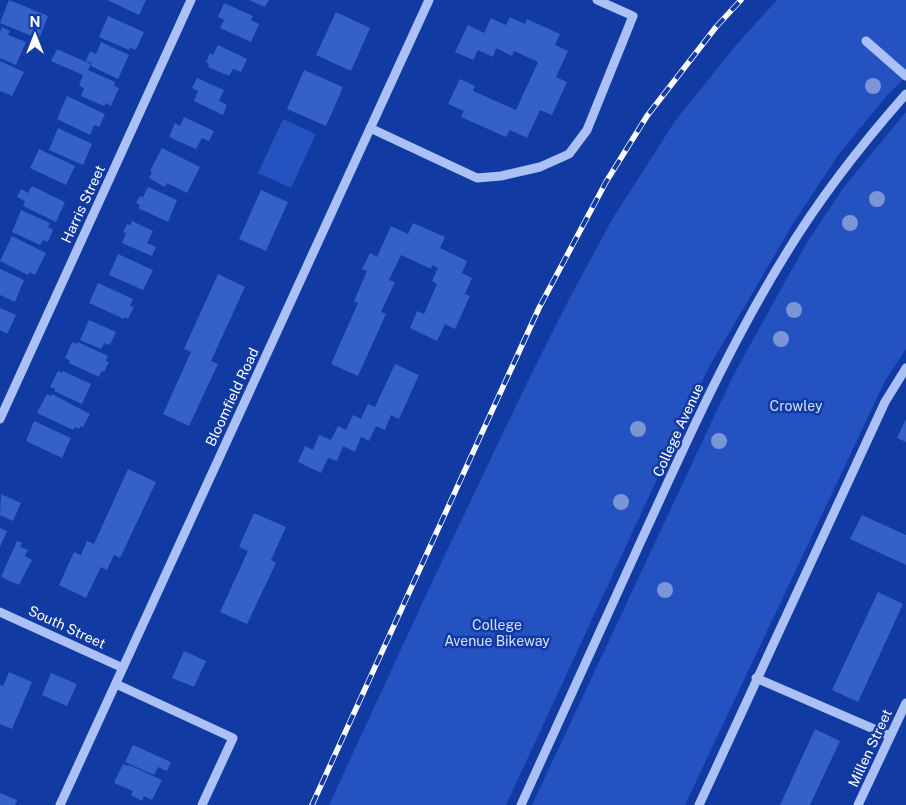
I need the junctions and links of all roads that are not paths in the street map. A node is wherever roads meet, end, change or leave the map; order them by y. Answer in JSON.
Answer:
{"nodes":[{"id":1,"x":191,"y":0,"type":"edge"},
{"id":2,"x":428,"y":0,"type":"edge"},
{"id":3,"x":597,"y":0,"type":"edge"},
{"id":4,"x":866,"y":41,"type":"dead end"},
{"id":5,"x":906,"y":76,"type":"edge"},
{"id":6,"x":906,"y":94,"type":"edge"},
{"id":7,"x":370,"y":128,"type":"junction"},
{"id":8,"x":906,"y":368,"type":"edge"},
{"id":9,"x":0,"y":419,"type":"edge"},
{"id":10,"x":0,"y":612,"type":"edge"},
{"id":11,"x":123,"y":668,"type":"junction"},
{"id":12,"x":756,"y":678,"type":"junction"},
{"id":13,"x":116,"y":684,"type":"junction"},
{"id":14,"x":906,"y":703,"type":"edge"},
{"id":15,"x":890,"y":736,"type":"junction"},
{"id":16,"x":60,"y":805,"type":"edge"},
{"id":17,"x":202,"y":805,"type":"edge"},
{"id":18,"x":521,"y":805,"type":"edge"},
{"id":19,"x":699,"y":805,"type":"edge"},
{"id":20,"x":858,"y":805,"type":"edge"}],
"edges":[{"from":1,"to":9,"type":"street","name":"Harris Street"},
{"from":2,"to":7,"type":"street","name":"Bloomfield Road"},
{"from":3,"to":7,"type":"street"},
{"from":4,"to":5,"type":"street"},
{"from":6,"to":18,"type":"street","name":"College Avenue"},
{"from":7,"to":11,"type":"street","name":"Bloomfield Road"},
{"from":8,"to":12,"type":"street"},
{"from":10,"to":11,"type":"street","name":"South Street"},
{"from":11,"to":13,"type":"street","name":"Bloomfield Road"},
{"from":12,"to":15,"type":"street"},
{"from":12,"to":19,"type":"street"},
{"from":13,"to":16,"type":"street","name":"Bloomfield Road"},
{"from":13,"to":17,"type":"street"},
{"from":14,"to":15,"type":"street","name":"Millen Street"},
{"from":15,"to":20,"type":"street","name":"Millen Street"}]}
